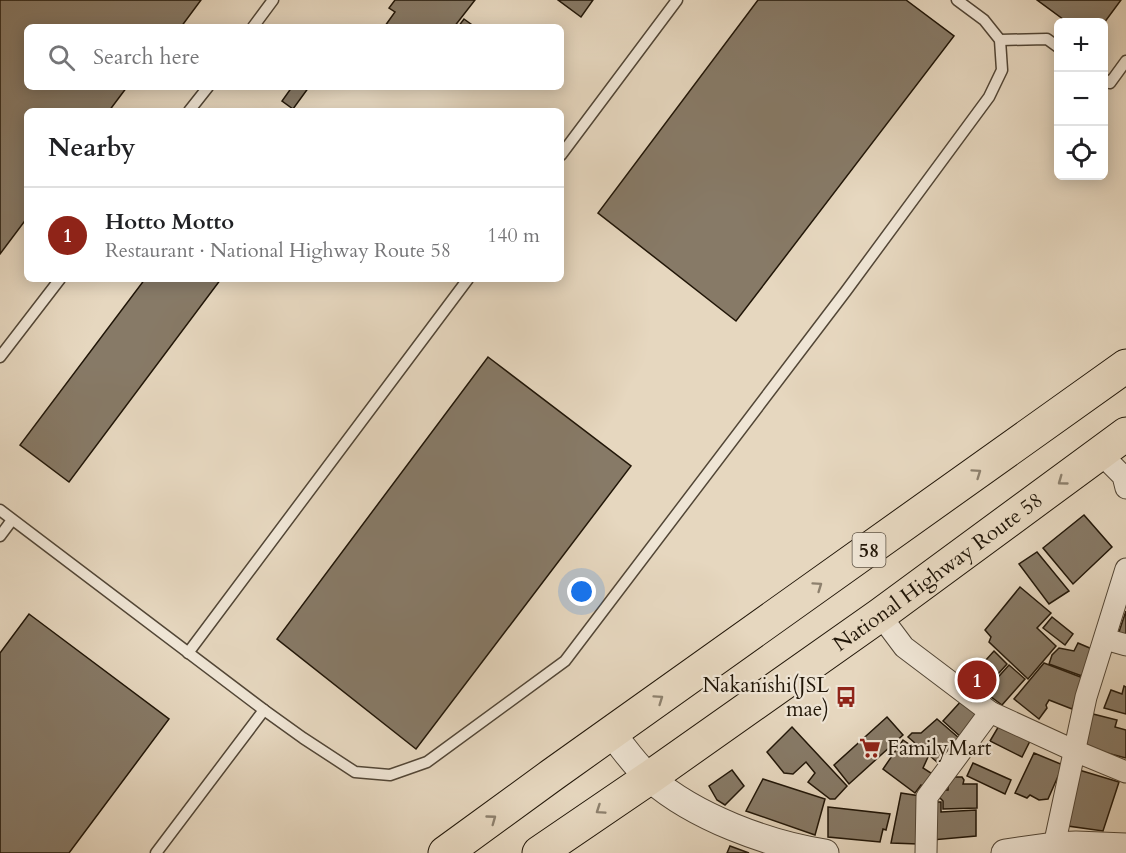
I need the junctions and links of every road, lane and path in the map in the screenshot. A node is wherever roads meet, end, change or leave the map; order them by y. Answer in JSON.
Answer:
{"nodes":[{"id":1,"x":273,"y":0,"type":"edge"},
{"id":2,"x":677,"y":0,"type":"edge"},
{"id":3,"x":957,"y":0,"type":"edge"},
{"id":4,"x":256,"y":24,"type":"edge"},
{"id":5,"x":1000,"y":40,"type":"junction"},
{"id":6,"x":1054,"y":44,"type":"edge"},
{"id":7,"x":1126,"y":61,"type":"edge"},
{"id":8,"x":1108,"y":82,"type":"edge"},
{"id":9,"x":206,"y":90,"type":"edge"},
{"id":10,"x":191,"y":108,"type":"edge"},
{"id":11,"x":564,"y":151,"type":"edge"},
{"id":12,"x":58,"y":282,"type":"edge"},
{"id":13,"x":466,"y":282,"type":"edge"},
{"id":14,"x":0,"y":357,"type":"edge"},
{"id":15,"x":1126,"y":366,"type":"edge"},
{"id":16,"x":1113,"y":444,"type":"edge"},
{"id":17,"x":1126,"y":488,"type":"edge"},
{"id":18,"x":0,"y":510,"type":"edge"},
{"id":19,"x":12,"y":520,"type":"junction"},
{"id":20,"x":0,"y":536,"type":"edge"},
{"id":21,"x":1126,"y":569,"type":"edge"},
{"id":22,"x":880,"y":615,"type":"junction"},
{"id":23,"x":1105,"y":639,"type":"junction"},
{"id":24,"x":1126,"y":645,"type":"edge"},
{"id":25,"x":188,"y":653,"type":"junction"},
{"id":26,"x":264,"y":710,"type":"junction"},
{"id":27,"x":990,"y":711,"type":"junction"},
{"id":28,"x":611,"y":733,"type":"junction"},
{"id":29,"x":1075,"y":751,"type":"junction"},
{"id":30,"x":1126,"y":772,"type":"edge"},
{"id":31,"x":649,"y":778,"type":"junction"},
{"id":32,"x":1126,"y":847,"type":"edge"},
{"id":33,"x":1029,"y":850,"type":"edge"},
{"id":34,"x":156,"y":853,"type":"edge"},
{"id":35,"x":445,"y":853,"type":"edge"},
{"id":36,"x":540,"y":853,"type":"edge"},
{"id":37,"x":825,"y":853,"type":"edge"},
{"id":38,"x":926,"y":853,"type":"edge"}],
"edges":[{"from":1,"to":4,"type":"lane"},
{"from":2,"to":11,"type":"lane"},
{"from":3,"to":5,"type":"lane"},
{"from":5,"to":6,"type":"lane"},
{"from":5,"to":26,"type":"lane"},
{"from":7,"to":8,"type":"lane"},
{"from":9,"to":10,"type":"lane"},
{"from":12,"to":14,"type":"lane"},
{"from":13,"to":25,"type":"lane"},
{"from":28,"to":15,"type":"highway","number":"58","one_way":true},
{"from":16,"to":17,"type":"street"},
{"from":16,"to":22,"type":"highway","name":"National Highway Route 58","one_way":true},
{"from":18,"to":19,"type":"lane"},
{"from":19,"to":20,"type":"lane"},
{"from":19,"to":25,"type":"lane"},
{"from":21,"to":23,"type":"street"},
{"from":22,"to":27,"type":"street"},
{"from":22,"to":31,"type":"highway","name":"National Highway Route 58"},
{"from":23,"to":24,"type":"street"},
{"from":23,"to":29,"type":"street"},
{"from":25,"to":26,"type":"lane"},
{"from":26,"to":34,"type":"lane"},
{"from":27,"to":29,"type":"street"},
{"from":27,"to":38,"type":"street"},
{"from":28,"to":31,"type":"street"},
{"from":35,"to":28,"type":"highway","number":"58","one_way":true},
{"from":29,"to":30,"type":"street"},
{"from":29,"to":33,"type":"street"},
{"from":31,"to":36,"type":"highway","name":"National Highway Route 58","one_way":true},
{"from":31,"to":37,"type":"street"},
{"from":32,"to":33,"type":"street"}]}
